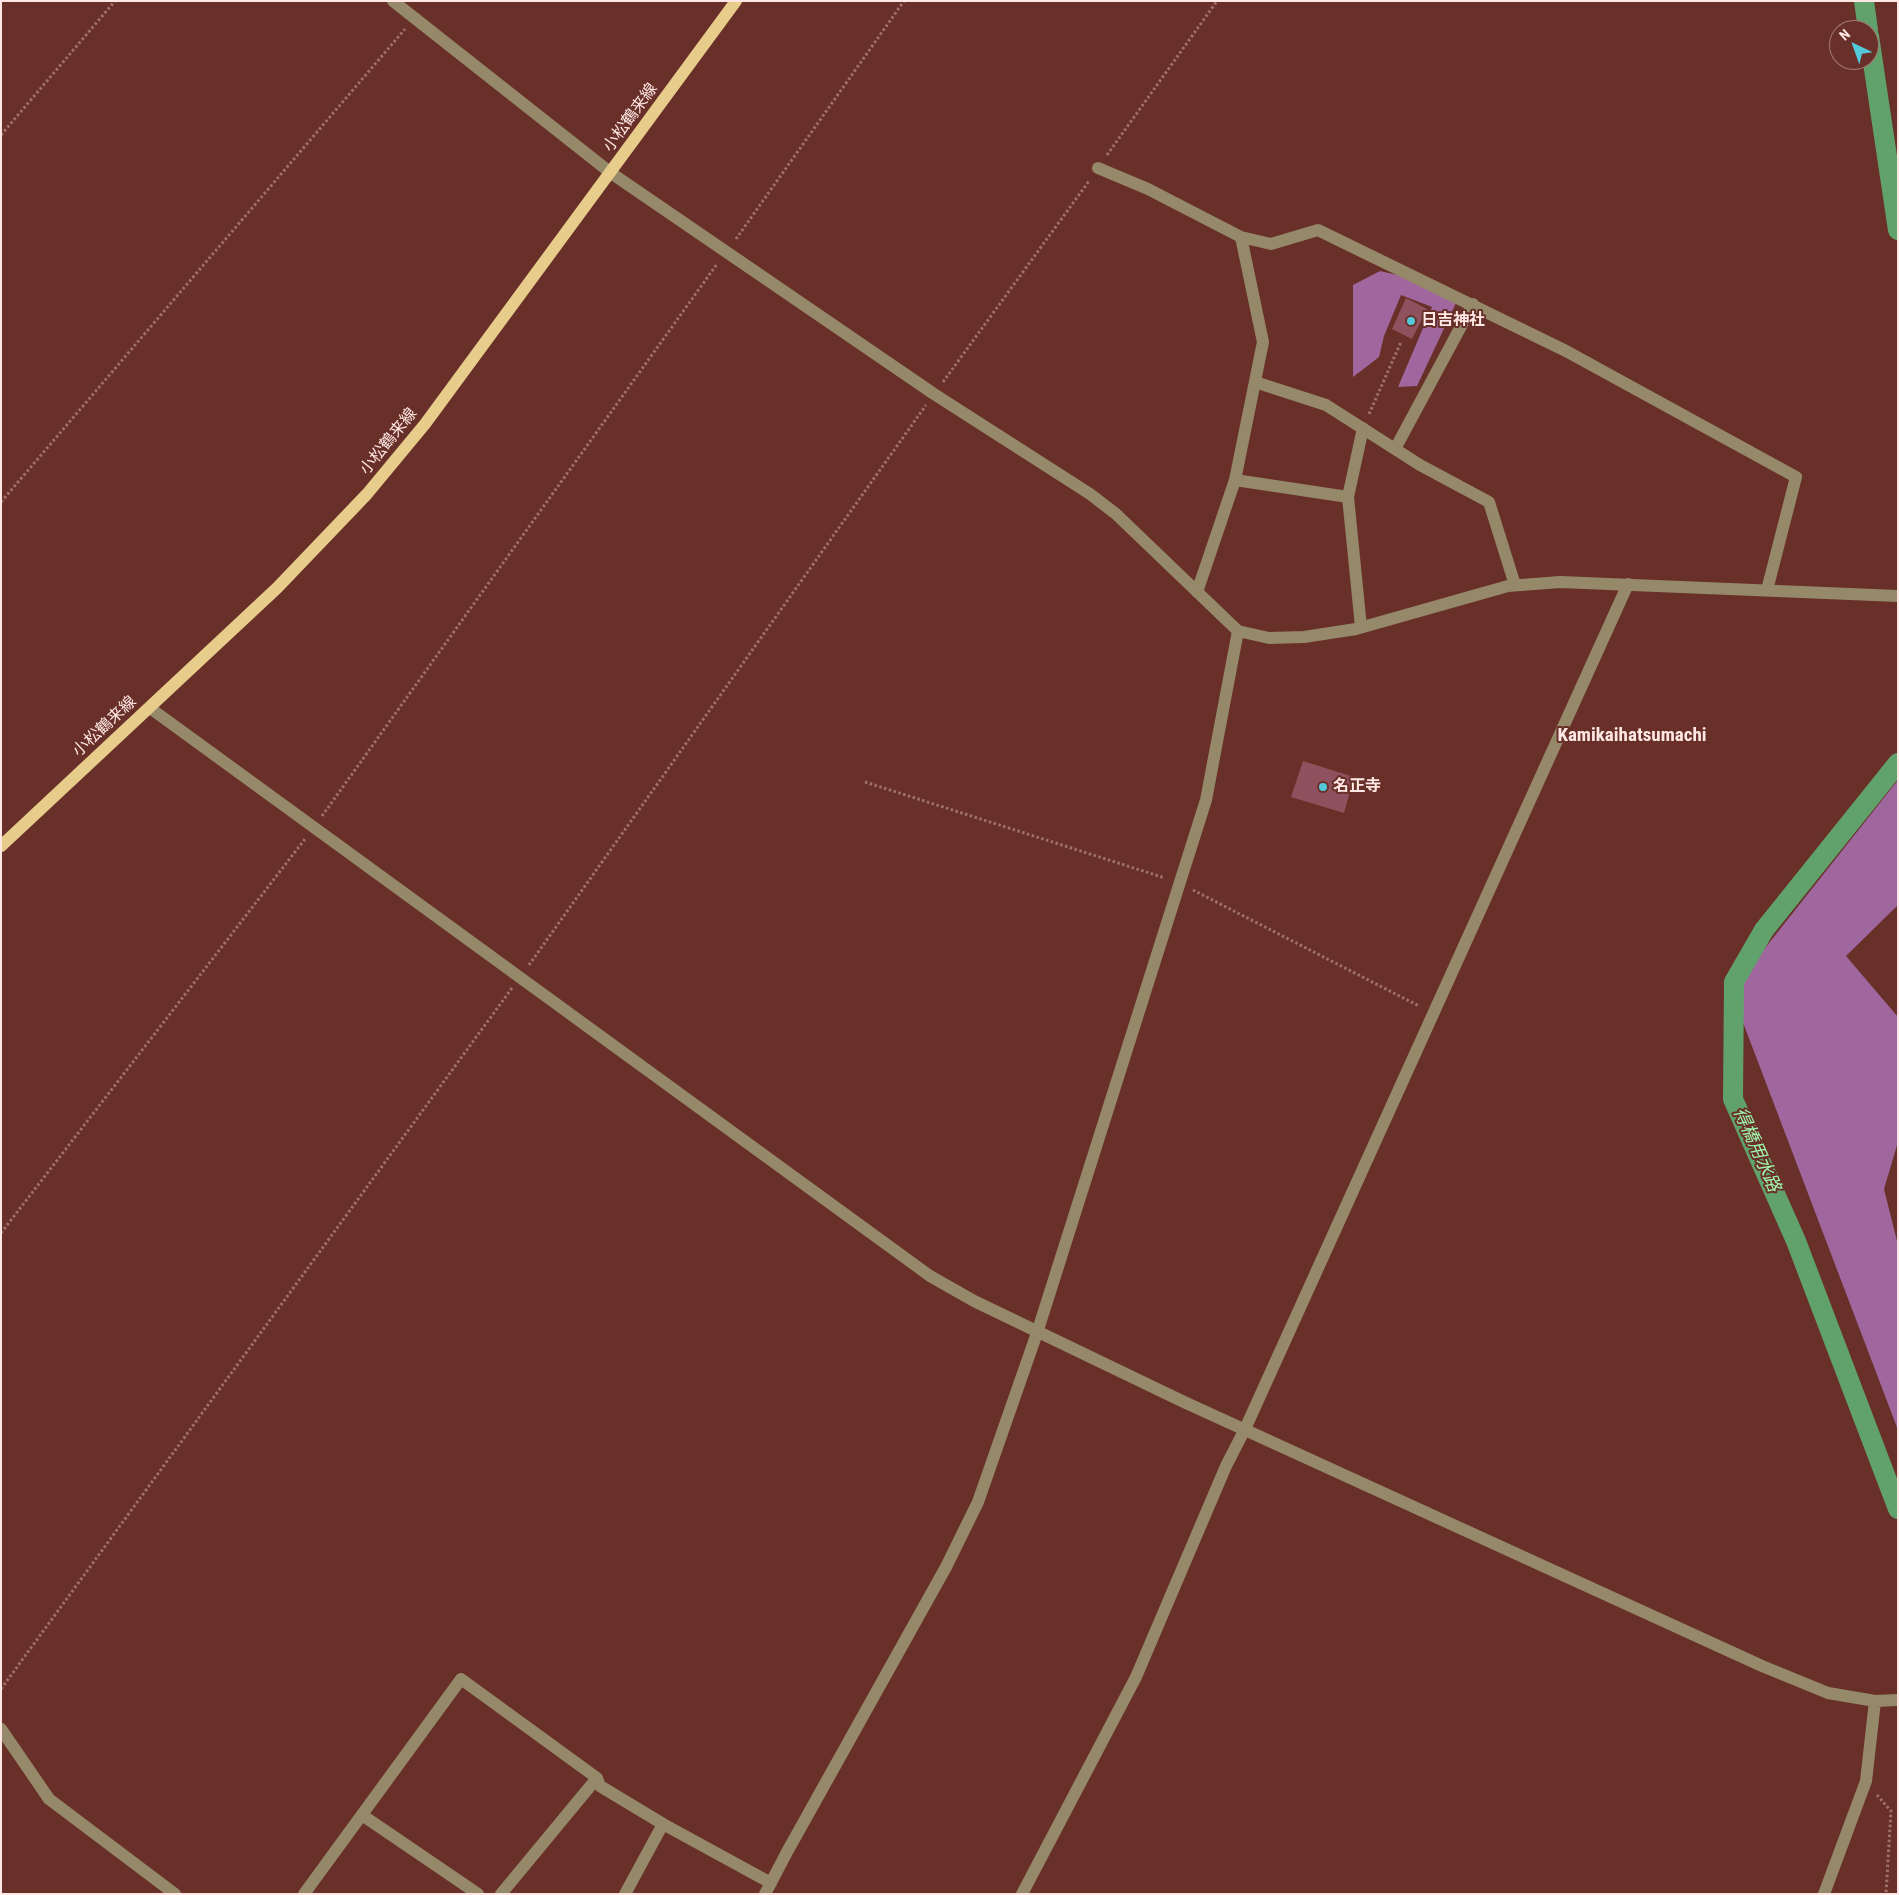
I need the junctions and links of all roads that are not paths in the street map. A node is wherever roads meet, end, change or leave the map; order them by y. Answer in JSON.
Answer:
{"nodes":[{"id":1,"x":392,"y":1,"type":"edge"},
{"id":2,"x":736,"y":1,"type":"edge"},
{"id":3,"x":1098,"y":168,"type":"road end"},
{"id":4,"x":611,"y":173,"type":"junction"},
{"id":5,"x":1241,"y":237,"type":"junction"},
{"id":6,"x":1473,"y":304,"type":"junction"},
{"id":7,"x":1255,"y":382,"type":"junction"},
{"id":8,"x":1362,"y":428,"type":"junction"},
{"id":9,"x":1395,"y":449,"type":"junction"},
{"id":10,"x":1235,"y":480,"type":"junction"},
{"id":11,"x":1348,"y":497,"type":"junction"},
{"id":12,"x":1628,"y":584,"type":"junction"},
{"id":13,"x":1515,"y":585,"type":"junction"},
{"id":14,"x":1767,"y":590,"type":"junction"},
{"id":15,"x":1197,"y":592,"type":"junction"},
{"id":16,"x":1898,"y":596,"type":"edge"},
{"id":17,"x":1361,"y":627,"type":"junction"},
{"id":18,"x":1238,"y":631,"type":"junction"},
{"id":19,"x":150,"y":708,"type":"junction"},
{"id":20,"x":1,"y":846,"type":"edge"},
{"id":21,"x":1037,"y":1333,"type":"junction"},
{"id":22,"x":1245,"y":1429,"type":"junction"},
{"id":23,"x":1898,"y":1700,"type":"edge"},
{"id":24,"x":1875,"y":1701,"type":"junction"},
{"id":25,"x":1,"y":1729,"type":"edge"},
{"id":26,"x":597,"y":1778,"type":"junction"},
{"id":27,"x":362,"y":1815,"type":"junction"},
{"id":28,"x":663,"y":1824,"type":"junction"},
{"id":29,"x":768,"y":1888,"type":"edge"},
{"id":30,"x":175,"y":1894,"type":"edge"},
{"id":31,"x":304,"y":1894,"type":"edge"},
{"id":32,"x":478,"y":1894,"type":"edge"},
{"id":33,"x":502,"y":1894,"type":"edge"},
{"id":34,"x":625,"y":1894,"type":"edge"},
{"id":35,"x":1022,"y":1894,"type":"edge"},
{"id":36,"x":1824,"y":1894,"type":"edge"}],
"edges":[{"from":1,"to":4,"type":"street"},
{"from":2,"to":4,"type":"main road","name":"小松鶴来線"},
{"from":3,"to":5,"type":"street"},
{"from":4,"to":15,"type":"street"},
{"from":4,"to":19,"type":"main road","name":"小松鶴来線"},
{"from":5,"to":6,"type":"street"},
{"from":5,"to":7,"type":"street"},
{"from":6,"to":9,"type":"street"},
{"from":6,"to":14,"type":"street"},
{"from":7,"to":8,"type":"street"},
{"from":7,"to":10,"type":"street"},
{"from":8,"to":9,"type":"street"},
{"from":8,"to":11,"type":"street"},
{"from":9,"to":13,"type":"street"},
{"from":10,"to":11,"type":"street"},
{"from":10,"to":15,"type":"street"},
{"from":11,"to":17,"type":"street"},
{"from":12,"to":13,"type":"street"},
{"from":12,"to":14,"type":"street"},
{"from":12,"to":22,"type":"street"},
{"from":13,"to":17,"type":"street"},
{"from":14,"to":16,"type":"street"},
{"from":15,"to":18,"type":"street"},
{"from":17,"to":18,"type":"street"},
{"from":18,"to":21,"type":"street"},
{"from":19,"to":20,"type":"main road","name":"小松鶴来線"},
{"from":19,"to":21,"type":"street"},
{"from":21,"to":22,"type":"street"},
{"from":21,"to":29,"type":"street"},
{"from":22,"to":24,"type":"street"},
{"from":22,"to":35,"type":"street"},
{"from":23,"to":24,"type":"street"},
{"from":24,"to":36,"type":"street"},
{"from":25,"to":30,"type":"street"},
{"from":26,"to":27,"type":"street"},
{"from":26,"to":28,"type":"street"},
{"from":26,"to":33,"type":"street"},
{"from":27,"to":31,"type":"street"},
{"from":27,"to":32,"type":"street"},
{"from":28,"to":29,"type":"street"},
{"from":28,"to":34,"type":"street"}]}
